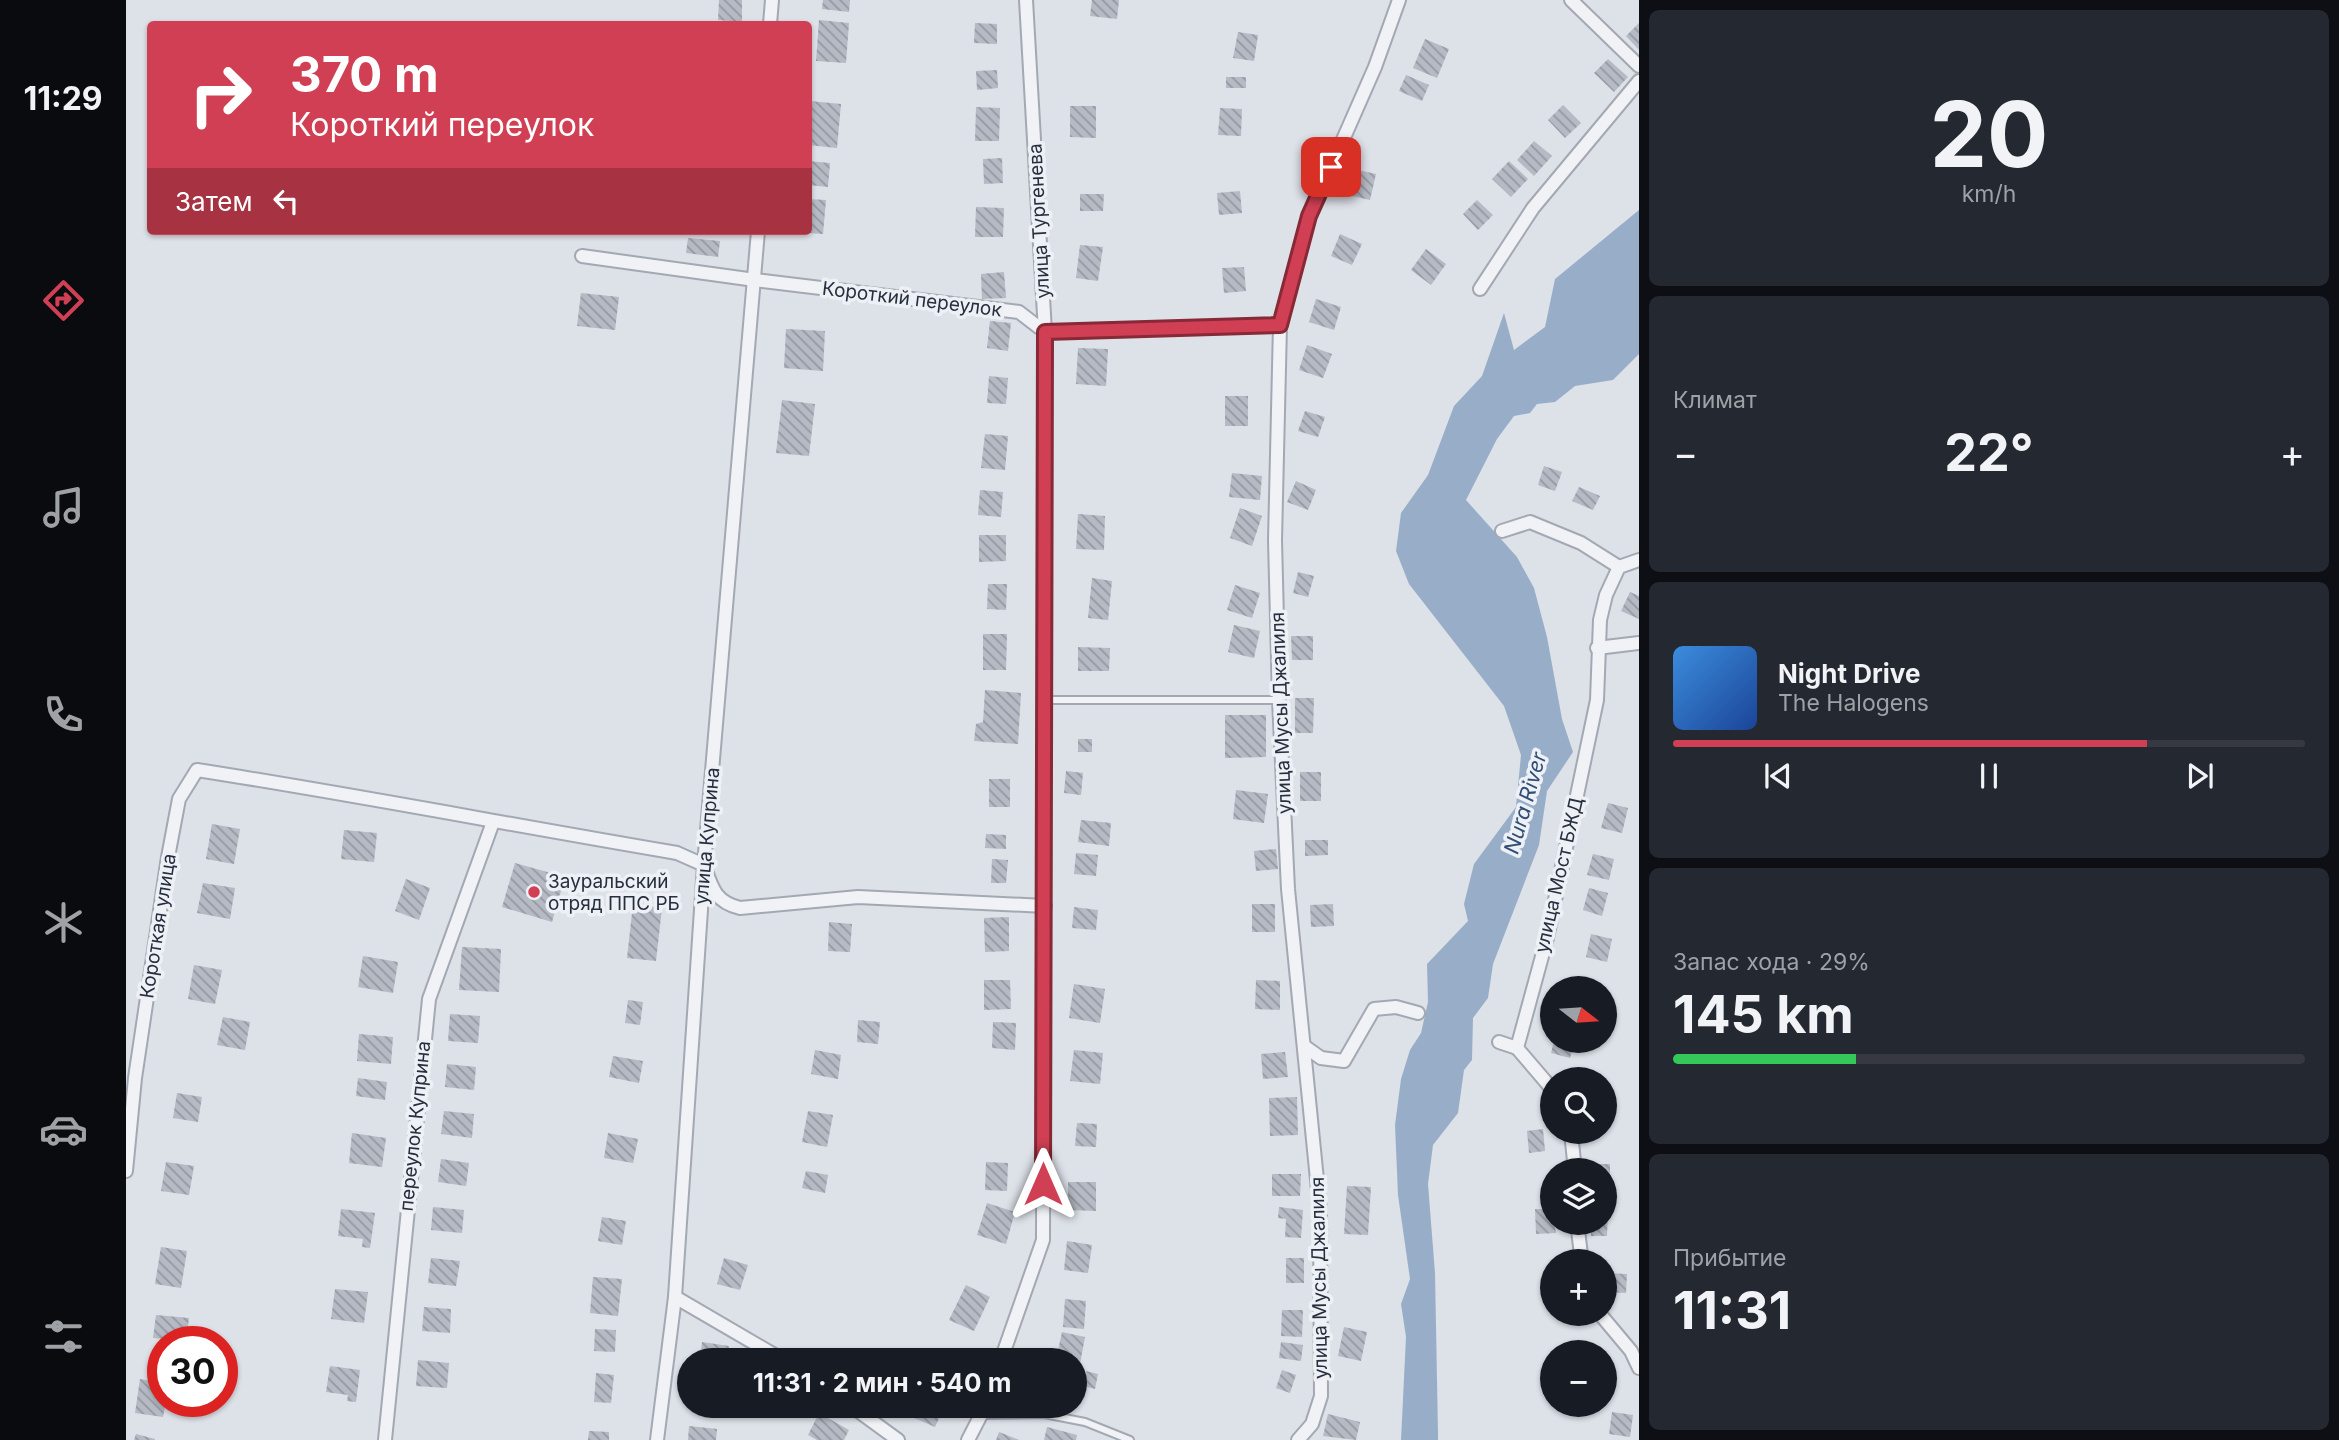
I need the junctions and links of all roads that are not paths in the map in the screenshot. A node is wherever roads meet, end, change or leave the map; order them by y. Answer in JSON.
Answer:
{"nodes":[{"id":1,"x":772,"y":0,"type":"edge"},
{"id":2,"x":1026,"y":0,"type":"edge"},
{"id":3,"x":1399,"y":0,"type":"edge"},
{"id":4,"x":1571,"y":0,"type":"edge"},
{"id":5,"x":771,"y":21,"type":"edge"},
{"id":6,"x":1639,"y":66,"type":"edge"},
{"id":7,"x":1639,"y":81,"type":"edge"},
{"id":8,"x":758,"y":235,"type":"edge"},
{"id":9,"x":582,"y":256,"type":"dead end"},
{"id":10,"x":755,"y":281,"type":"junction"},
{"id":11,"x":1480,"y":289,"type":"dead end"},
{"id":12,"x":1280,"y":325,"type":"junction"},
{"id":13,"x":1045,"y":332,"type":"junction"},
{"id":14,"x":1502,"y":531,"type":"dead end"},
{"id":15,"x":1639,"y":560,"type":"edge"},
{"id":16,"x":1619,"y":567,"type":"junction"},
{"id":17,"x":1639,"y":643,"type":"edge"},
{"id":18,"x":1597,"y":648,"type":"junction"},
{"id":19,"x":1044,"y":700,"type":"junction"},
{"id":20,"x":1279,"y":700,"type":"junction"},
{"id":21,"x":493,"y":822,"type":"junction"},
{"id":22,"x":704,"y":865,"type":"junction"},
{"id":23,"x":1045,"y":906,"type":"junction"},
{"id":24,"x":1418,"y":1013,"type":"dead end"},
{"id":25,"x":1499,"y":1042,"type":"dead end"},
{"id":26,"x":1304,"y":1045,"type":"junction"},
{"id":27,"x":1517,"y":1048,"type":"junction"},
{"id":28,"x":1540,"y":1075,"type":"edge"},
{"id":29,"x":126,"y":1171,"type":"edge"},
{"id":30,"x":675,"y":1297,"type":"junction"},
{"id":31,"x":1613,"y":1326,"type":"edge"},
{"id":32,"x":1635,"y":1347,"type":"edge"},
{"id":33,"x":762,"y":1348,"type":"edge"},
{"id":34,"x":1006,"y":1348,"type":"edge"},
{"id":35,"x":1639,"y":1368,"type":"edge"},
{"id":36,"x":868,"y":1418,"type":"edge"},
{"id":37,"x":980,"y":1418,"type":"edge"},
{"id":38,"x":1064,"y":1418,"type":"edge"},
{"id":39,"x":385,"y":1440,"type":"edge"},
{"id":40,"x":657,"y":1440,"type":"edge"},
{"id":41,"x":898,"y":1440,"type":"edge"},
{"id":42,"x":968,"y":1440,"type":"edge"},
{"id":43,"x":1130,"y":1440,"type":"edge"},
{"id":44,"x":1298,"y":1440,"type":"edge"}],
"edges":[{"from":1,"to":5,"type":"street"},
{"from":2,"to":13,"type":"street","name":"улица Тургенева"},
{"from":3,"to":12,"type":"street","name":"улица Мусы Джалиля"},
{"from":4,"to":6,"type":"street"},
{"from":7,"to":11,"type":"street"},
{"from":8,"to":10,"type":"street","name":"улица Куприна"},
{"from":9,"to":10,"type":"street","name":"Короткий переулок"},
{"from":10,"to":13,"type":"street","name":"Короткий переулок"},
{"from":10,"to":22,"type":"street","name":"улица Куприна"},
{"from":12,"to":13,"type":"street"},
{"from":12,"to":20,"type":"street","name":"улица Мусы Джалиля"},
{"from":13,"to":19,"type":"street","name":"улица Тургенева"},
{"from":14,"to":16,"type":"street"},
{"from":15,"to":16,"type":"street"},
{"from":16,"to":18,"type":"street","name":"улица Мост БЖД"},
{"from":17,"to":18,"type":"street"},
{"from":18,"to":27,"type":"street","name":"улица Мост БЖД"},
{"from":19,"to":20,"type":"lane"},
{"from":19,"to":23,"type":"street","name":"улица Тургенева"},
{"from":20,"to":26,"type":"street","name":"улица Мусы Джалиля"},
{"from":21,"to":22,"type":"street"},
{"from":21,"to":29,"type":"street","name":"Короткая улица"},
{"from":21,"to":39,"type":"street","name":"переулок Куприна"},
{"from":22,"to":23,"type":"street"},
{"from":22,"to":30,"type":"street","name":"улица Куприна"},
{"from":23,"to":34,"type":"street","name":"улица Тургенева"},
{"from":24,"to":26,"type":"street"},
{"from":25,"to":27,"type":"street"},
{"from":26,"to":44,"type":"street","name":"улица Мусы Джалиля"},
{"from":27,"to":28,"type":"street"},
{"from":30,"to":33,"type":"street"},
{"from":30,"to":40,"type":"street","name":"улица Куприна"},
{"from":31,"to":32,"type":"street"},
{"from":32,"to":35,"type":"street"},
{"from":36,"to":41,"type":"street"},
{"from":37,"to":42,"type":"street"},
{"from":38,"to":43,"type":"lane"}]}
